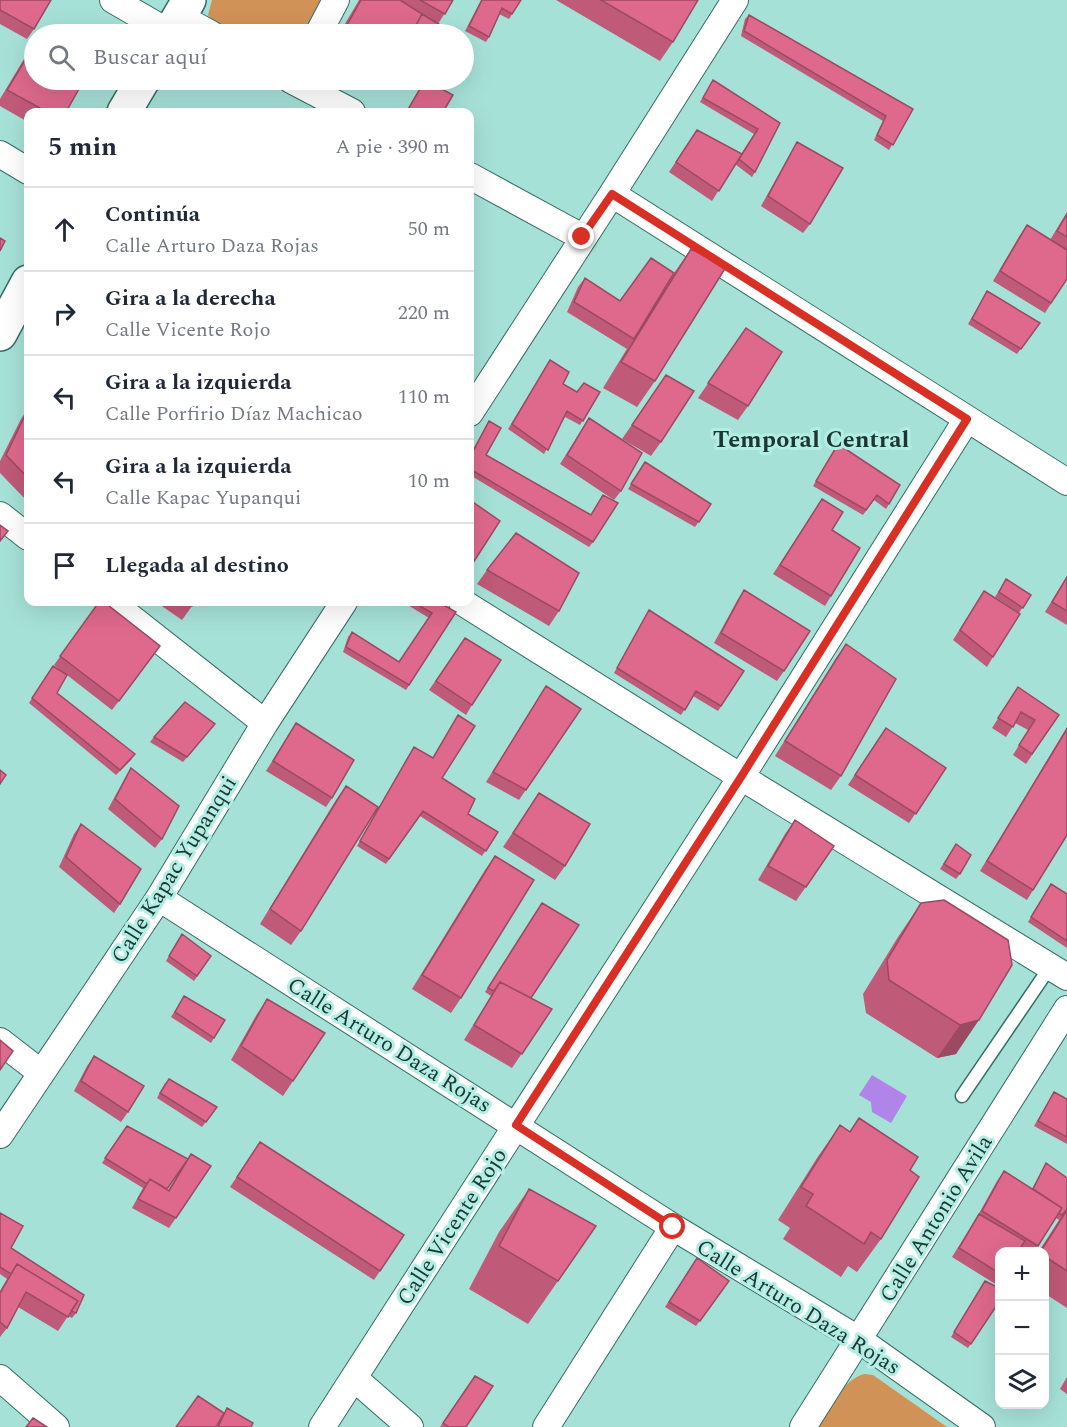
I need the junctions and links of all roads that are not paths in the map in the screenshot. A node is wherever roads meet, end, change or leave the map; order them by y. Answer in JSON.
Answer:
{"nodes":[{"id":1,"x":113,"y":0,"type":"edge"},
{"id":2,"x":336,"y":0,"type":"edge"},
{"id":3,"x":735,"y":0,"type":"edge"},
{"id":4,"x":177,"y":21,"type":"edge"},
{"id":5,"x":323,"y":24,"type":"edge"},
{"id":6,"x":137,"y":90,"type":"edge"},
{"id":7,"x":311,"y":90,"type":"edge"},
{"id":8,"x":126,"y":108,"type":"edge"},
{"id":9,"x":345,"y":108,"type":"edge"},
{"id":10,"x":0,"y":154,"type":"edge"},
{"id":11,"x":24,"y":169,"type":"edge"},
{"id":12,"x":474,"y":178,"type":"edge"},
{"id":13,"x":612,"y":194,"type":"junction"},
{"id":14,"x":582,"y":237,"type":"junction"},
{"id":15,"x":24,"y":289,"type":"edge"},
{"id":16,"x":0,"y":334,"type":"edge"},
{"id":17,"x":474,"y":407,"type":"edge"},
{"id":18,"x":967,"y":419,"type":"junction"},
{"id":19,"x":1067,"y":482,"type":"edge"},
{"id":20,"x":0,"y":515,"type":"edge"},
{"id":21,"x":24,"y":534,"type":"edge"},
{"id":22,"x":116,"y":606,"type":"edge"},
{"id":23,"x":341,"y":606,"type":"edge"},
{"id":24,"x":468,"y":606,"type":"edge"},
{"id":25,"x":265,"y":723,"type":"junction"},
{"id":26,"x":741,"y":777,"type":"junction"},
{"id":27,"x":159,"y":898,"type":"junction"},
{"id":28,"x":1059,"y":972,"type":"edge"},
{"id":29,"x":1067,"y":1009,"type":"edge"},
{"id":30,"x":0,"y":1041,"type":"edge"},
{"id":31,"x":40,"y":1072,"type":"junction"},
{"id":32,"x":962,"y":1096,"type":"dead end"},
{"id":33,"x":516,"y":1125,"type":"junction"},
{"id":34,"x":0,"y":1135,"type":"edge"},
{"id":35,"x":673,"y":1227,"type":"junction"},
{"id":36,"x":858,"y":1339,"type":"junction"},
{"id":37,"x":0,"y":1378,"type":"edge"},
{"id":38,"x":354,"y":1378,"type":"junction"},
{"id":39,"x":56,"y":1427,"type":"edge"},
{"id":40,"x":322,"y":1427,"type":"edge"},
{"id":41,"x":410,"y":1427,"type":"edge"},
{"id":42,"x":546,"y":1427,"type":"edge"},
{"id":43,"x":803,"y":1427,"type":"edge"},
{"id":44,"x":982,"y":1427,"type":"edge"}],
"edges":[{"from":1,"to":4,"type":"street"},
{"from":2,"to":5,"type":"street"},
{"from":3,"to":13,"type":"street"},
{"from":6,"to":8,"type":"main road"},
{"from":7,"to":9,"type":"street"},
{"from":10,"to":11,"type":"street"},
{"from":12,"to":14,"type":"street"},
{"from":13,"to":14,"type":"street"},
{"from":13,"to":18,"type":"street"},
{"from":14,"to":17,"type":"street"},
{"from":15,"to":16,"type":"main road"},
{"from":18,"to":19,"type":"street"},
{"from":18,"to":26,"type":"street","name":"Calle Vicente Rojo"},
{"from":20,"to":21,"type":"street"},
{"from":22,"to":25,"type":"street"},
{"from":23,"to":25,"type":"street","name":"Calle Kapac Yupanqui"},
{"from":24,"to":26,"type":"street"},
{"from":25,"to":27,"type":"street","name":"Calle Kapac Yupanqui"},
{"from":26,"to":28,"type":"street"},
{"from":26,"to":33,"type":"street","name":"Calle Vicente Rojo"},
{"from":27,"to":31,"type":"street","name":"Calle Kapac Yupanqui"},
{"from":27,"to":33,"type":"street","name":"Calle Arturo Daza Rojas"},
{"from":28,"to":32,"type":"lane"},
{"from":29,"to":36,"type":"street","name":"Calle Antonio Avila"},
{"from":30,"to":31,"type":"street"},
{"from":31,"to":34,"type":"street","name":"Calle Kapac Yupanqui"},
{"from":33,"to":35,"type":"street","name":"Calle Arturo Daza Rojas"},
{"from":33,"to":38,"type":"street","name":"Calle Vicente Rojo"},
{"from":35,"to":36,"type":"street","name":"Calle Arturo Daza Rojas"},
{"from":35,"to":42,"type":"street"},
{"from":36,"to":43,"type":"street","name":"Calle Antonio Avila"},
{"from":36,"to":44,"type":"street","name":"Calle Arturo Daza Rojas"},
{"from":37,"to":39,"type":"street"},
{"from":38,"to":40,"type":"street","name":"Calle Vicente Rojo"},
{"from":38,"to":41,"type":"street"}]}
